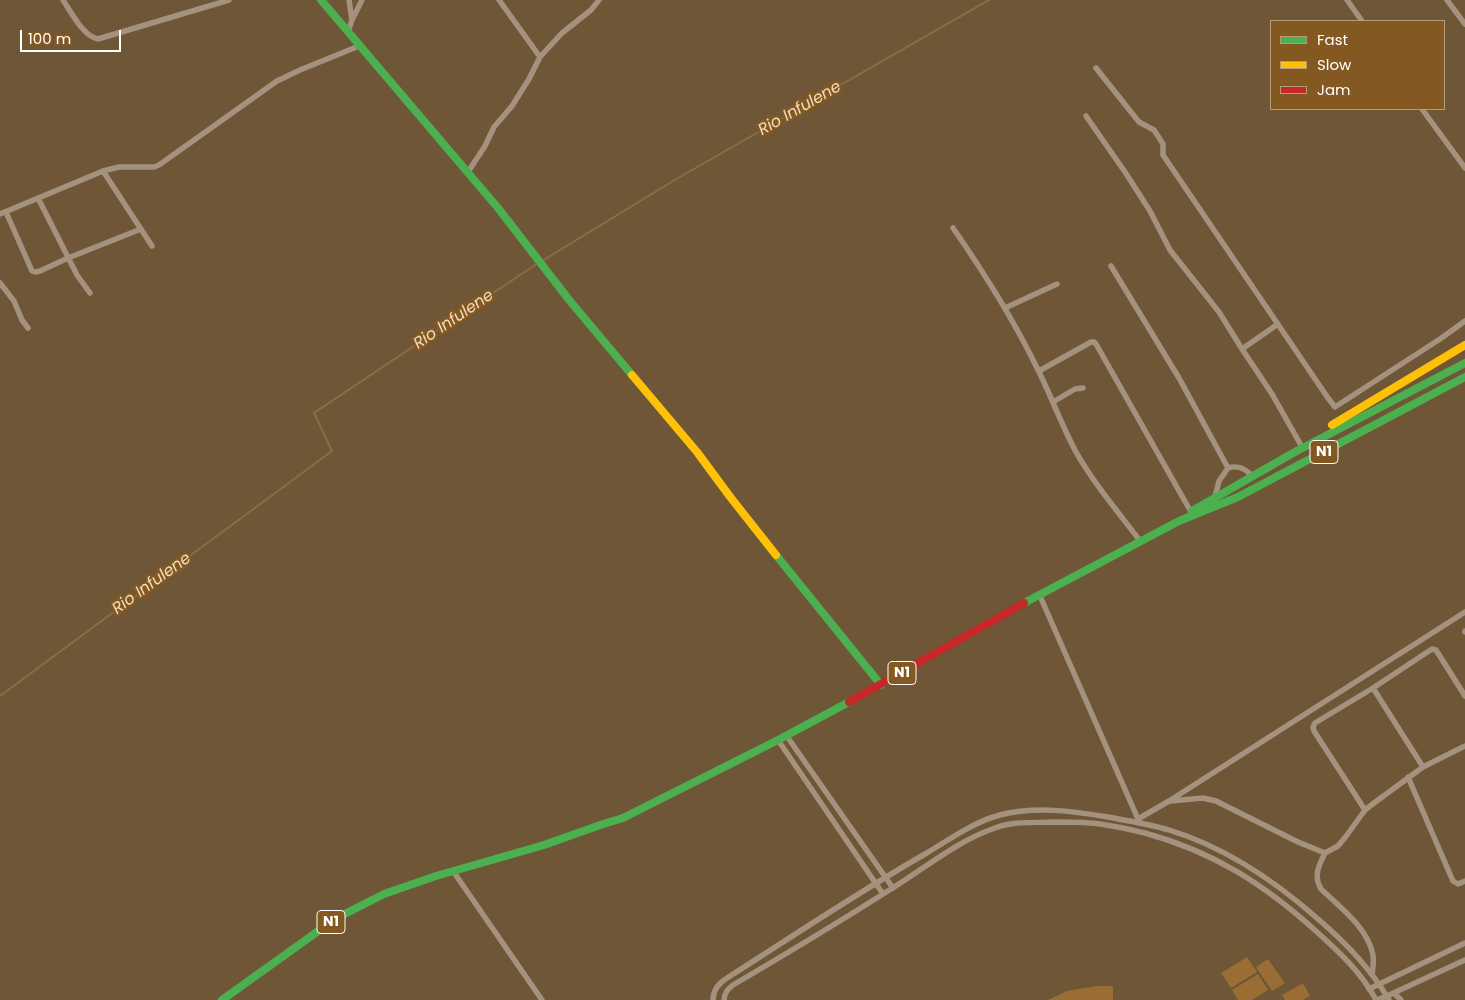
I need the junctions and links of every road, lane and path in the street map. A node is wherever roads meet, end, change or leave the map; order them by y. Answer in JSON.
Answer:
{"nodes":[{"id":1,"x":63,"y":0,"type":"edge"},
{"id":2,"x":229,"y":0,"type":"edge"},
{"id":3,"x":321,"y":0,"type":"edge"},
{"id":4,"x":349,"y":0,"type":"edge"},
{"id":5,"x":362,"y":0,"type":"edge"},
{"id":6,"x":499,"y":0,"type":"edge"},
{"id":7,"x":598,"y":0,"type":"edge"},
{"id":8,"x":1347,"y":0,"type":"edge"},
{"id":9,"x":1447,"y":0,"type":"edge"},
{"id":10,"x":352,"y":20,"type":"junction"},
{"id":11,"x":1361,"y":20,"type":"edge"},
{"id":12,"x":1465,"y":24,"type":"edge"},
{"id":13,"x":348,"y":32,"type":"junction"},
{"id":14,"x":359,"y":46,"type":"junction"},
{"id":15,"x":540,"y":57,"type":"junction"},
{"id":16,"x":1096,"y":68,"type":"dead end"},
{"id":17,"x":1423,"y":110,"type":"edge"},
{"id":18,"x":1086,"y":116,"type":"dead end"},
{"id":19,"x":1465,"y":168,"type":"edge"},
{"id":20,"x":103,"y":172,"type":"junction"},
{"id":21,"x":468,"y":172,"type":"junction"},
{"id":22,"x":38,"y":198,"type":"junction"},
{"id":23,"x":3,"y":213,"type":"edge"},
{"id":24,"x":140,"y":228,"type":"junction"},
{"id":25,"x":953,"y":228,"type":"dead end"},
{"id":26,"x":152,"y":246,"type":"dead end"},
{"id":27,"x":68,"y":258,"type":"junction"},
{"id":28,"x":1112,"y":266,"type":"dead end"},
{"id":29,"x":0,"y":283,"type":"edge"},
{"id":30,"x":1057,"y":284,"type":"dead end"},
{"id":31,"x":90,"y":293,"type":"dead end"},
{"id":32,"x":1005,"y":308,"type":"junction"},
{"id":33,"x":1465,"y":321,"type":"edge"},
{"id":34,"x":1278,"y":324,"type":"junction"},
{"id":35,"x":28,"y":328,"type":"dead end"},
{"id":36,"x":1465,"y":345,"type":"edge"},
{"id":37,"x":1242,"y":349,"type":"junction"},
{"id":38,"x":1465,"y":363,"type":"edge"},
{"id":39,"x":1039,"y":371,"type":"junction"},
{"id":40,"x":1465,"y":377,"type":"edge"},
{"id":41,"x":1083,"y":388,"type":"dead end"},
{"id":42,"x":1053,"y":402,"type":"junction"},
{"id":43,"x":1335,"y":406,"type":"junction"},
{"id":44,"x":1343,"y":419,"type":"junction"},
{"id":45,"x":1304,"y":447,"type":"junction"},
{"id":46,"x":1228,"y":468,"type":"junction"},
{"id":47,"x":1252,"y":476,"type":"junction"},
{"id":48,"x":1215,"y":497,"type":"junction"},
{"id":49,"x":1191,"y":512,"type":"junction"},
{"id":50,"x":1180,"y":521,"type":"junction"},
{"id":51,"x":1141,"y":542,"type":"junction"},
{"id":52,"x":1040,"y":596,"type":"junction"},
{"id":53,"x":1465,"y":612,"type":"edge"},
{"id":54,"x":881,"y":685,"type":"junction"},
{"id":55,"x":1373,"y":688,"type":"junction"},
{"id":56,"x":1465,"y":696,"type":"edge"},
{"id":57,"x":786,"y":735,"type":"junction"},
{"id":58,"x":778,"y":740,"type":"junction"},
{"id":59,"x":1465,"y":746,"type":"edge"},
{"id":60,"x":1423,"y":766,"type":"junction"},
{"id":61,"x":1408,"y":777,"type":"junction"},
{"id":62,"x":1169,"y":802,"type":"junction"},
{"id":63,"x":1365,"y":810,"type":"junction"},
{"id":64,"x":1138,"y":821,"type":"junction"},
{"id":65,"x":1326,"y":853,"type":"junction"},
{"id":66,"x":453,"y":871,"type":"junction"},
{"id":67,"x":885,"y":877,"type":"junction"},
{"id":68,"x":1465,"y":881,"type":"edge"},
{"id":69,"x":875,"y":883,"type":"junction"},
{"id":70,"x":893,"y":888,"type":"junction"},
{"id":71,"x":883,"y":894,"type":"junction"},
{"id":72,"x":1465,"y":943,"type":"edge"},
{"id":73,"x":1465,"y":960,"type":"edge"},
{"id":74,"x":1372,"y":975,"type":"junction"},
{"id":75,"x":1379,"y":983,"type":"junction"},
{"id":76,"x":1370,"y":989,"type":"junction"},
{"id":77,"x":1394,"y":993,"type":"junction"},
{"id":78,"x":1388,"y":998,"type":"edge"},
{"id":79,"x":222,"y":1000,"type":"edge"},
{"id":80,"x":542,"y":1000,"type":"edge"},
{"id":81,"x":713,"y":1000,"type":"edge"},
{"id":82,"x":724,"y":1000,"type":"edge"},
{"id":83,"x":1376,"y":1000,"type":"edge"},
{"id":84,"x":1401,"y":1000,"type":"edge"}],
"edges":[{"from":1,"to":2,"type":"street"},
{"from":3,"to":13,"type":"main road"},
{"from":4,"to":10,"type":"street"},
{"from":5,"to":10,"type":"street"},
{"from":6,"to":15,"type":"street"},
{"from":7,"to":15,"type":"street"},
{"from":8,"to":11,"type":"street"},
{"from":9,"to":12,"type":"street"},
{"from":10,"to":13,"type":"street"},
{"from":13,"to":14,"type":"main road"},
{"from":14,"to":20,"type":"street"},
{"from":14,"to":21,"type":"main road"},
{"from":15,"to":21,"type":"street"},
{"from":16,"to":34,"type":"street"},
{"from":17,"to":19,"type":"street"},
{"from":18,"to":37,"type":"street"},
{"from":20,"to":22,"type":"street"},
{"from":20,"to":24,"type":"street"},
{"from":21,"to":54,"type":"main road"},
{"from":22,"to":23,"type":"street"},
{"from":22,"to":27,"type":"street"},
{"from":23,"to":27,"type":"street"},
{"from":24,"to":26,"type":"street"},
{"from":24,"to":27,"type":"street"},
{"from":25,"to":32,"type":"street"},
{"from":27,"to":31,"type":"street"},
{"from":28,"to":46,"type":"street"},
{"from":29,"to":35,"type":"street"},
{"from":30,"to":32,"type":"street"},
{"from":32,"to":39,"type":"street"},
{"from":33,"to":43,"type":"street"},
{"from":34,"to":37,"type":"street"},
{"from":34,"to":43,"type":"street"},
{"from":36,"to":44,"type":"main road"},
{"from":37,"to":45,"type":"street"},
{"from":38,"to":45,"type":"main road","number":"N1"},
{"from":39,"to":42,"type":"street"},
{"from":39,"to":49,"type":"street"},
{"from":40,"to":50,"type":"main road","number":"N1"},
{"from":41,"to":42,"type":"street"},
{"from":42,"to":51,"type":"street"},
{"from":43,"to":44,"type":"street"},
{"from":44,"to":45,"type":"main road"},
{"from":45,"to":47,"type":"main road","number":"N1"},
{"from":46,"to":47,"type":"street"},
{"from":46,"to":48,"type":"street"},
{"from":47,"to":48,"type":"main road","number":"N1"},
{"from":48,"to":49,"type":"main road","number":"N1"},
{"from":49,"to":50,"type":"main road","number":"N1"},
{"from":50,"to":51,"type":"main road","number":"N1"},
{"from":51,"to":52,"type":"main road","number":"N1"},
{"from":52,"to":54,"type":"main road","number":"N1"},
{"from":52,"to":64,"type":"street"},
{"from":53,"to":62,"type":"street"},
{"from":54,"to":57,"type":"main road","number":"N1"},
{"from":55,"to":56,"type":"street"},
{"from":55,"to":60,"type":"street"},
{"from":55,"to":63,"type":"street"},
{"from":57,"to":58,"type":"main road","number":"N1"},
{"from":57,"to":67,"type":"street"},
{"from":58,"to":66,"type":"main road","number":"N1"},
{"from":58,"to":69,"type":"street"},
{"from":59,"to":60,"type":"street"},
{"from":60,"to":61,"type":"street"},
{"from":61,"to":63,"type":"street"},
{"from":61,"to":68,"type":"street"},
{"from":62,"to":64,"type":"street"},
{"from":62,"to":65,"type":"street"},
{"from":63,"to":65,"type":"street"},
{"from":64,"to":67,"type":"street"},
{"from":64,"to":74,"type":"street"},
{"from":65,"to":74,"type":"street"},
{"from":66,"to":79,"type":"main road","number":"N1"},
{"from":66,"to":80,"type":"street"},
{"from":67,"to":69,"type":"street"},
{"from":67,"to":70,"type":"street"},
{"from":69,"to":71,"type":"street"},
{"from":69,"to":81,"type":"street"},
{"from":70,"to":71,"type":"street"},
{"from":70,"to":76,"type":"street"},
{"from":71,"to":82,"type":"street"},
{"from":72,"to":75,"type":"street"},
{"from":73,"to":77,"type":"street"},
{"from":74,"to":75,"type":"street"},
{"from":75,"to":76,"type":"street"},
{"from":75,"to":78,"type":"street"},
{"from":76,"to":83,"type":"street"},
{"from":77,"to":78,"type":"street"},
{"from":77,"to":84,"type":"street"},
{"from":78,"to":83,"type":"street"}]}
